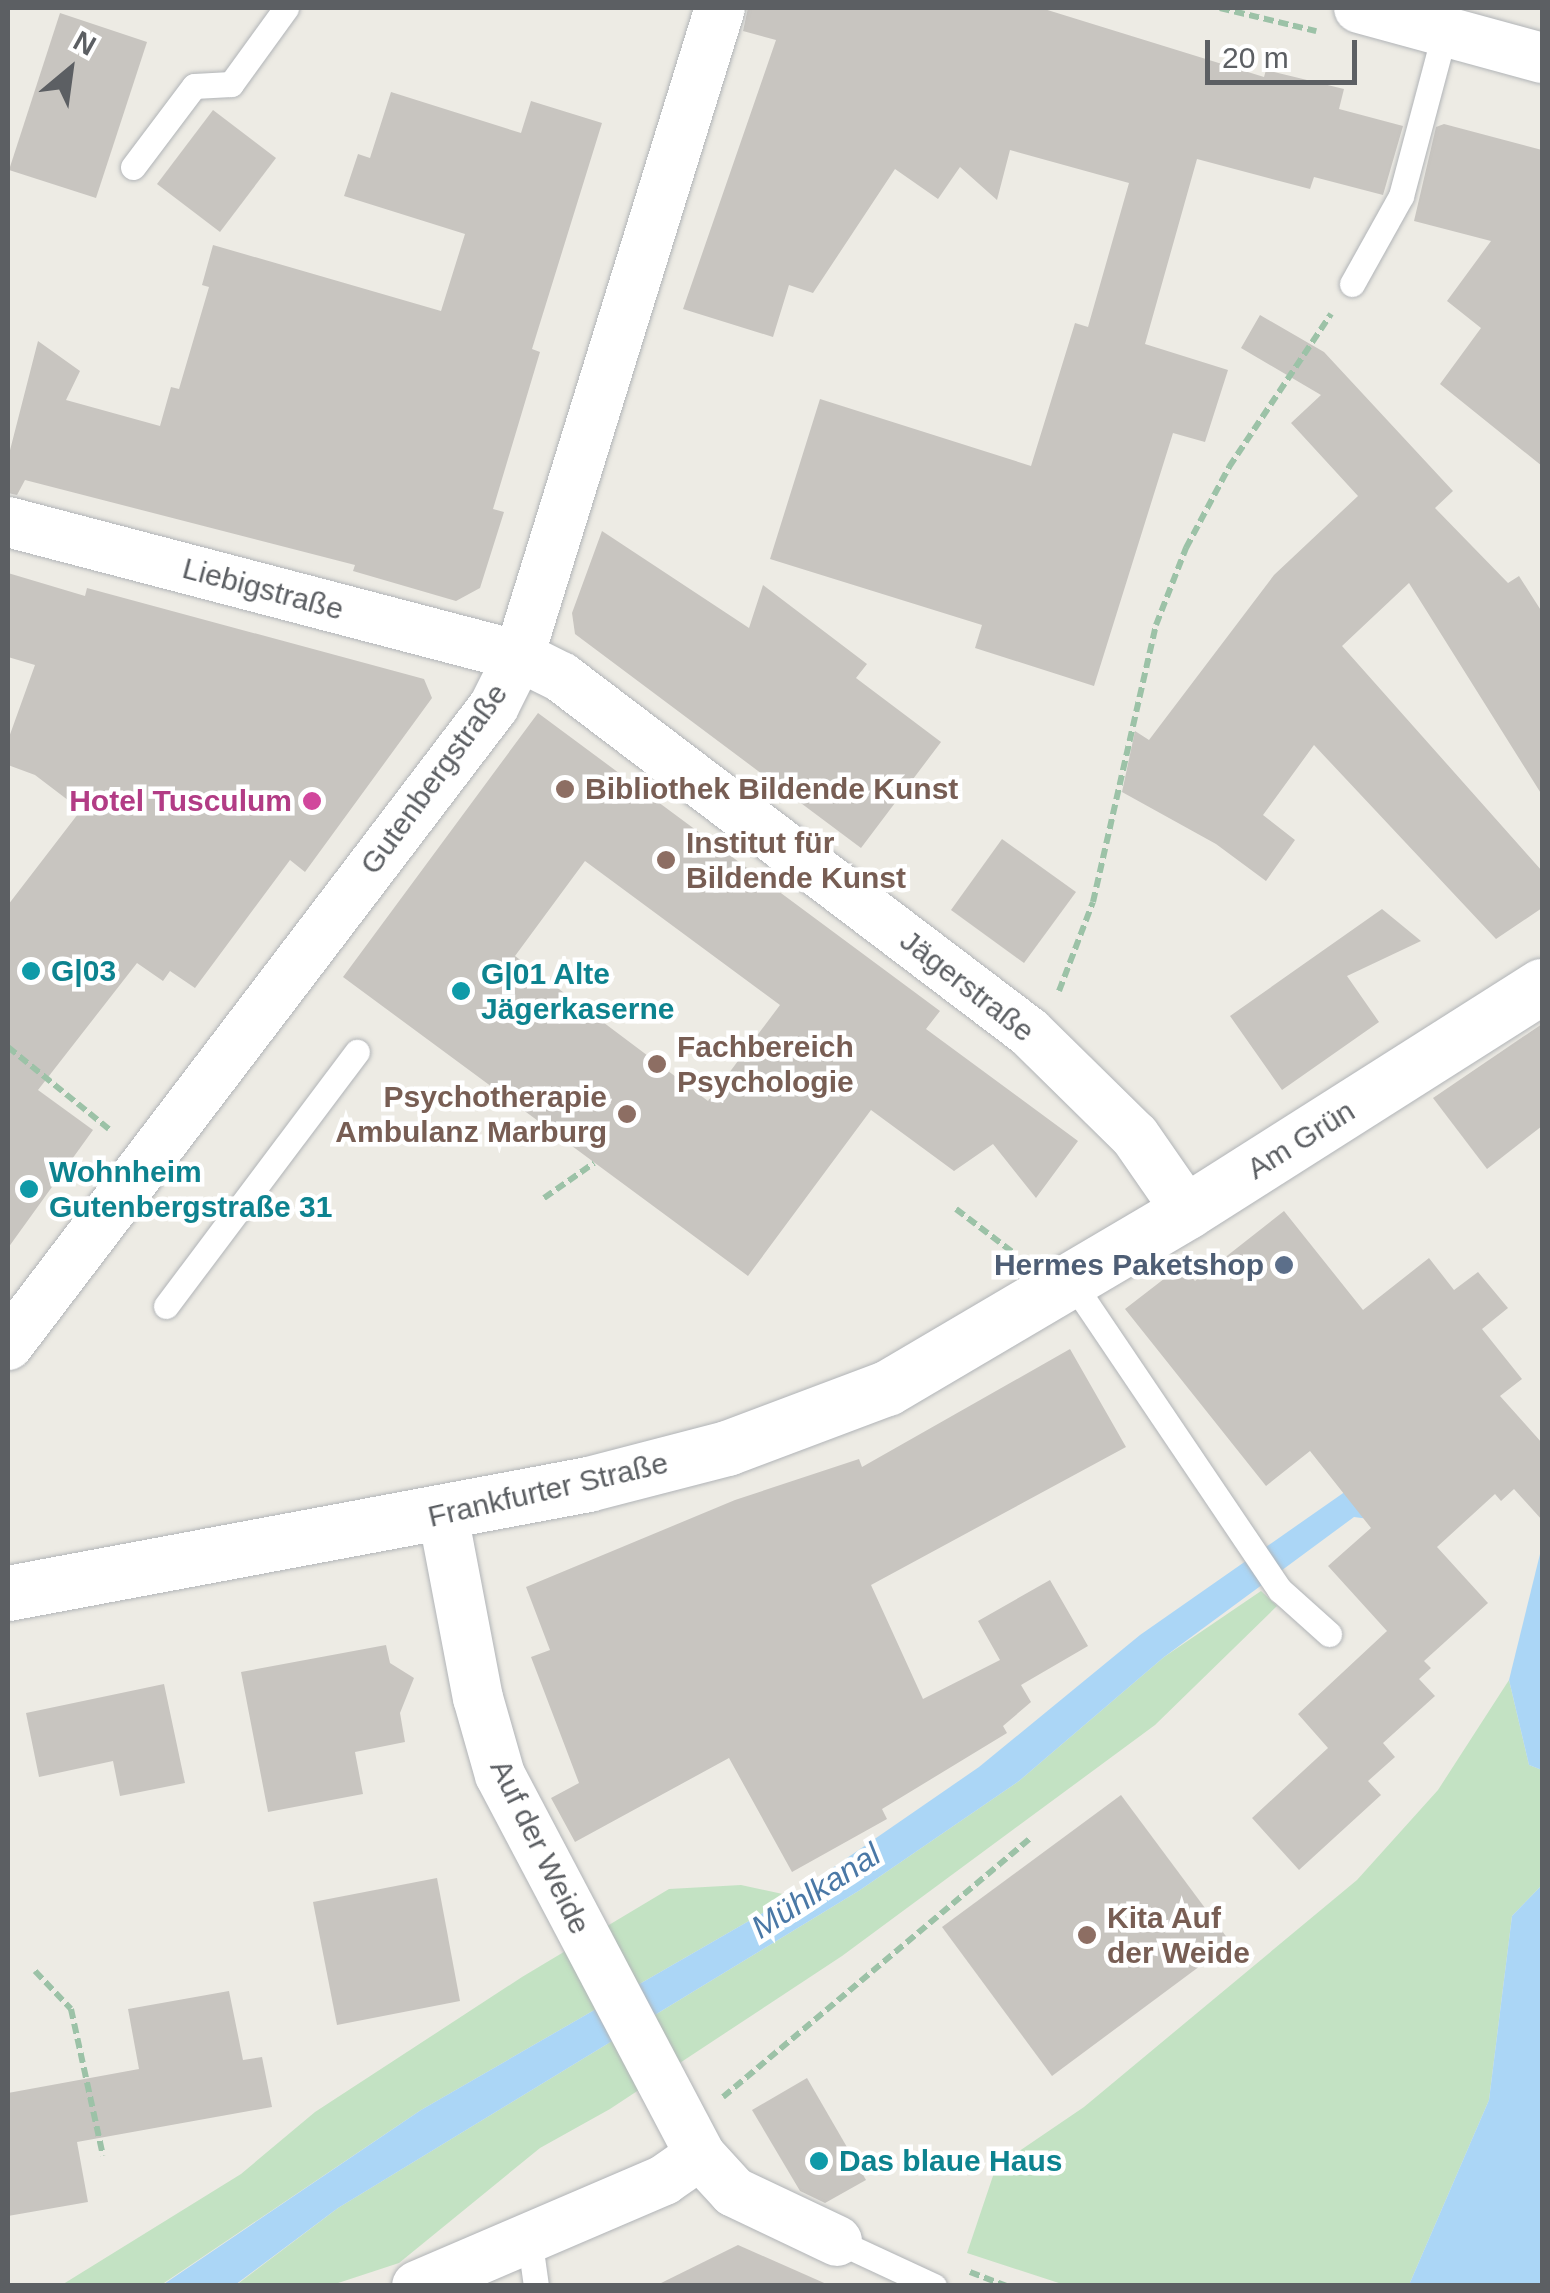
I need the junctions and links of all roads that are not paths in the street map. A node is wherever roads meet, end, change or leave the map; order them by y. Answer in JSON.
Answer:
{"nodes":[{"id":1,"x":286,"y":8,"type":"edge"},
{"id":2,"x":720,"y":8,"type":"edge"},
{"id":3,"x":1359,"y":8,"type":"edge"},
{"id":4,"x":1445,"y":32,"type":"junction"},
{"id":5,"x":1542,"y":58,"type":"edge"},
{"id":6,"x":133,"y":167,"type":"dead end"},
{"id":7,"x":1352,"y":284,"type":"road end"},
{"id":8,"x":8,"y":522,"type":"edge"},
{"id":9,"x":519,"y":656,"type":"junction"},
{"id":10,"x":1542,"y":986,"type":"edge"},
{"id":11,"x":357,"y":1052,"type":"dead end"},
{"id":12,"x":1187,"y":1212,"type":"junction"},
{"id":13,"x":1064,"y":1287,"type":"junction"},
{"id":14,"x":166,"y":1306,"type":"dead end"},
{"id":15,"x":8,"y":1345,"type":"edge"},
{"id":16,"x":443,"y":1516,"type":"junction"},
{"id":17,"x":8,"y":1593,"type":"edge"},
{"id":18,"x":1328,"y":1634,"type":"dead end"},
{"id":19,"x":685,"y":2124,"type":"junction"},
{"id":20,"x":529,"y":2236,"type":"junction"},
{"id":21,"x":837,"y":2241,"type":"joint"},
{"id":22,"x":417,"y":2286,"type":"edge"},
{"id":23,"x":536,"y":2286,"type":"edge"},
{"id":24,"x":934,"y":2286,"type":"edge"}],
"edges":[{"from":1,"to":6,"type":"lane"},
{"from":2,"to":9,"type":"street","name":"Gutenbergstraße"},
{"from":3,"to":4,"type":"street"},
{"from":4,"to":5,"type":"street"},
{"from":4,"to":7,"type":"lane"},
{"from":8,"to":9,"type":"street","name":"Liebigstraße"},
{"from":9,"to":12,"type":"street","name":"Jägerstraße"},
{"from":9,"to":15,"type":"street","name":"Gutenbergstraße"},
{"from":10,"to":12,"type":"street","name":"Am Grün"},
{"from":11,"to":14,"type":"lane"},
{"from":12,"to":13,"type":"street","name":"Am Grün"},
{"from":13,"to":16,"type":"street","name":"Frankfurter Straße"},
{"from":13,"to":18,"type":"lane"},
{"from":16,"to":17,"type":"street","name":"Frankfurter Straße"},
{"from":16,"to":19,"type":"street","name":"Auf der Weide"},
{"from":19,"to":20,"type":"street"},
{"from":19,"to":21,"type":"street","name":"Auf der Weide"},
{"from":20,"to":22,"type":"street"},
{"from":20,"to":23,"type":"lane"},
{"from":21,"to":24,"type":"lane","name":"Auf der Weide"}]}
